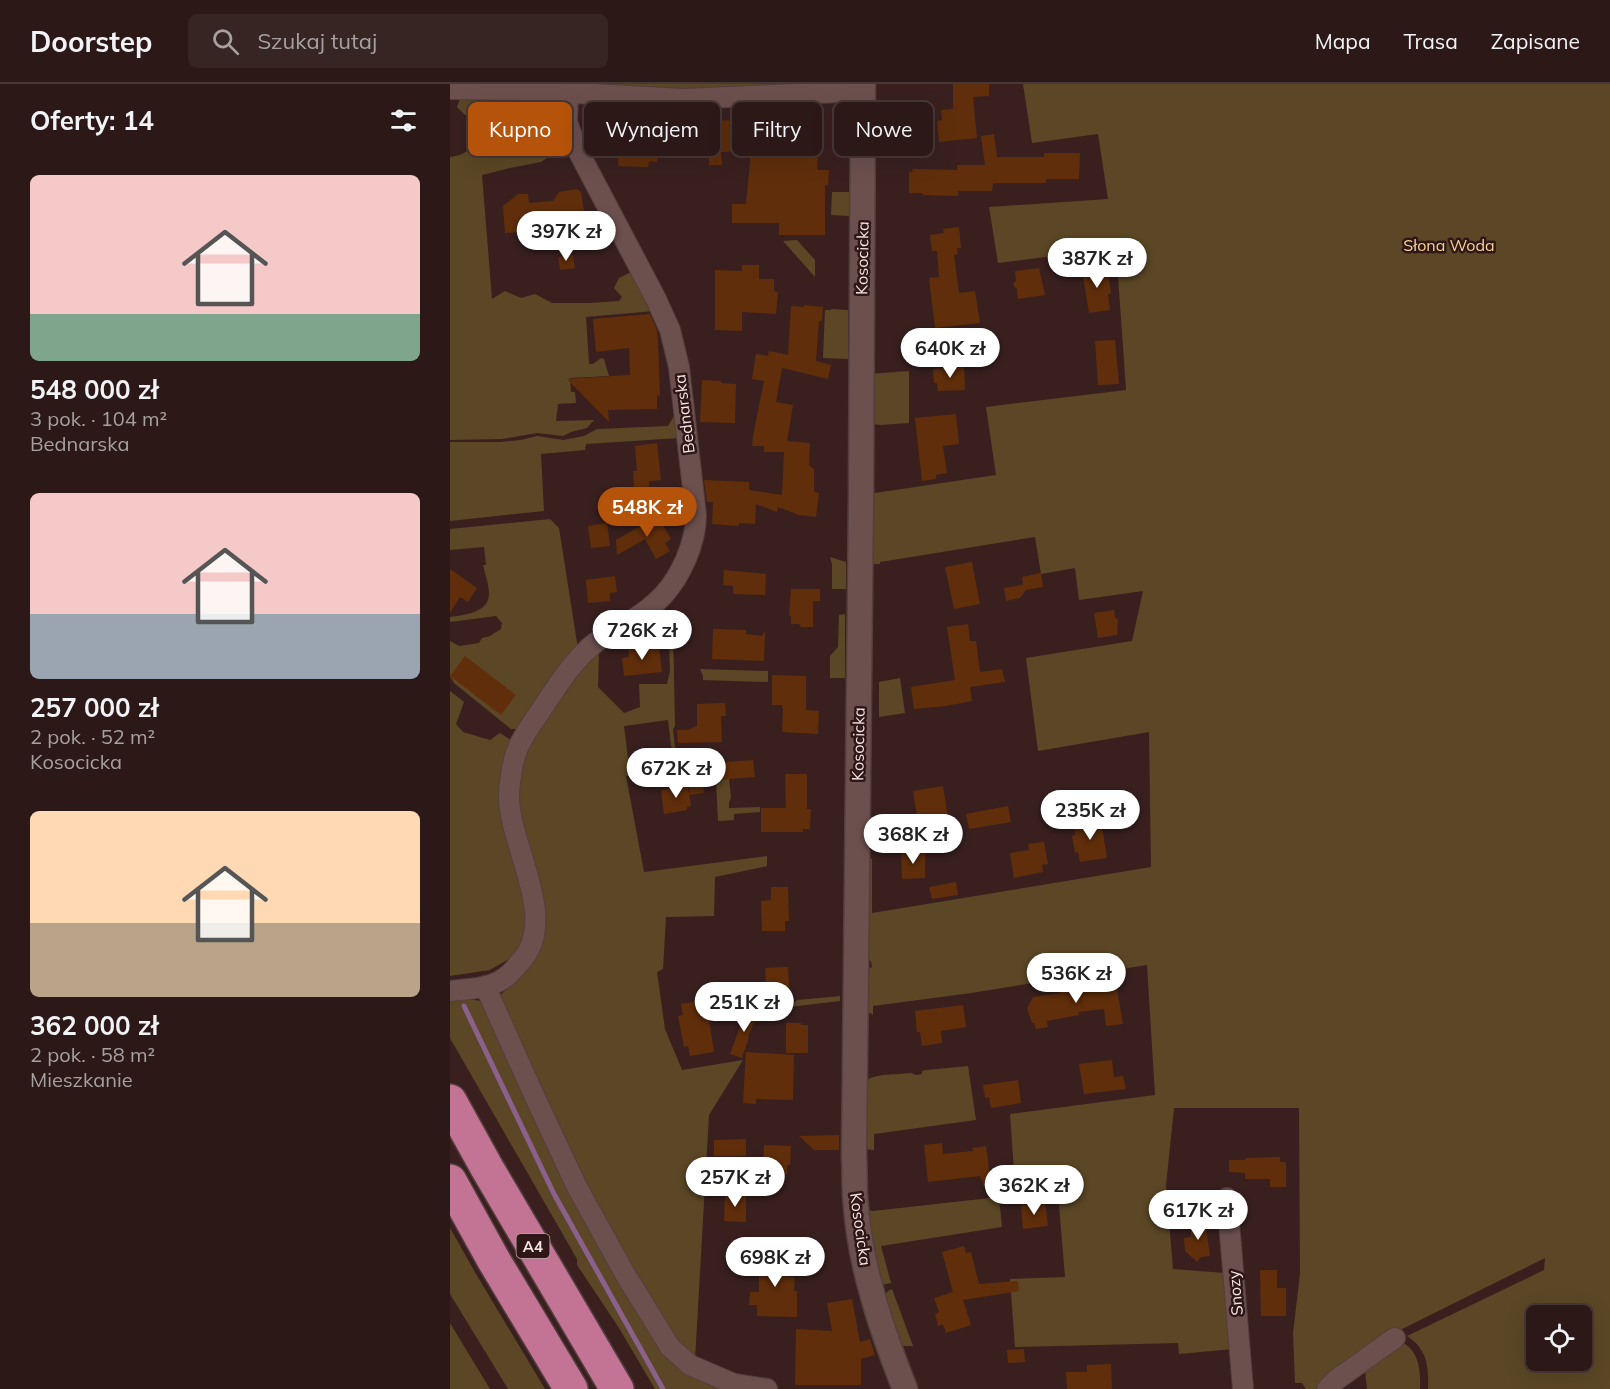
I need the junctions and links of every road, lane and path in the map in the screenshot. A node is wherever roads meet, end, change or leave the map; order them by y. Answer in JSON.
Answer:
{"nodes":[{"id":1,"x":863,"y":88,"type":"edge"},
{"id":2,"x":450,"y":89,"type":"edge"},
{"id":3,"x":568,"y":94,"type":"junction"},
{"id":4,"x":486,"y":986,"type":"junction"},
{"id":5,"x":450,"y":991,"type":"edge"},
{"id":6,"x":450,"y":1101,"type":"edge"},
{"id":7,"x":450,"y":1181,"type":"edge"},
{"id":8,"x":1227,"y":1198,"type":"dead end"},
{"id":9,"x":1395,"y":1338,"type":"dead end"},
{"id":10,"x":902,"y":1388,"type":"edge"},
{"id":11,"x":571,"y":1389,"type":"edge"},
{"id":12,"x":617,"y":1389,"type":"edge"},
{"id":13,"x":767,"y":1389,"type":"edge"},
{"id":14,"x":1243,"y":1389,"type":"edge"},
{"id":15,"x":1327,"y":1389,"type":"edge"}],
"edges":[{"from":1,"to":3,"type":"street"},
{"from":1,"to":10,"type":"street","name":"Kosocicka"},
{"from":2,"to":3,"type":"street"},
{"from":3,"to":4,"type":"street","name":"Bednarska"},
{"from":4,"to":5,"type":"street","name":"Bednarska"},
{"from":4,"to":13,"type":"street"},
{"from":6,"to":12,"type":"highway","number":"A4"},
{"from":7,"to":11,"type":"highway","number":"A4"},
{"from":8,"to":14,"type":"street","name":"Snozy"},
{"from":9,"to":15,"type":"street"}]}
